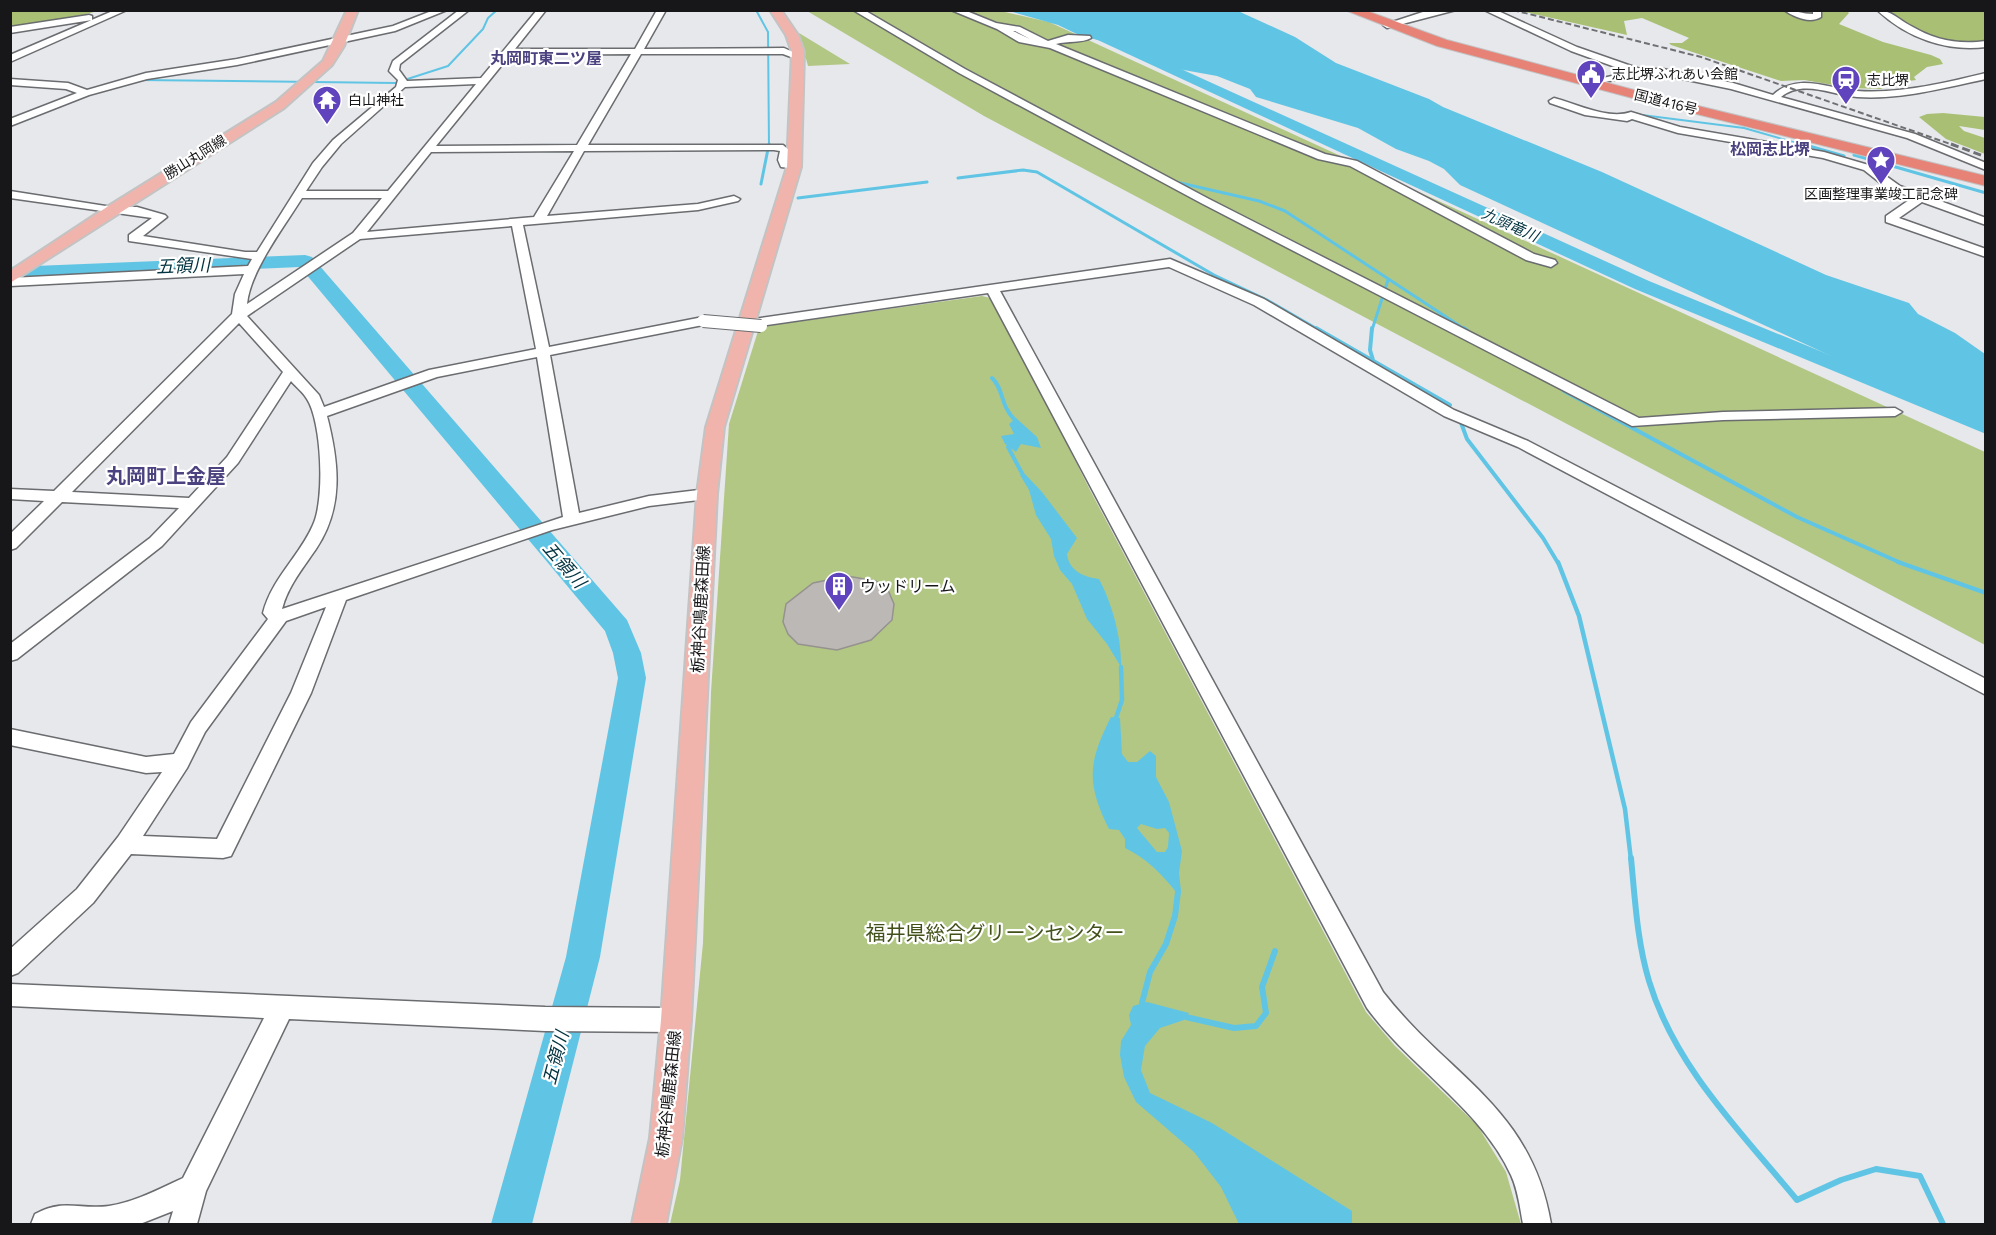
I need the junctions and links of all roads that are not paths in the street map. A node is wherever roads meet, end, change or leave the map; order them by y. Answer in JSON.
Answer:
{"nodes":[{"id":1,"x":123,"y":10,"type":"edge"},
{"id":2,"x":353,"y":10,"type":"edge"},
{"id":3,"x":443,"y":10,"type":"edge"},
{"id":4,"x":465,"y":10,"type":"edge"},
{"id":5,"x":542,"y":10,"type":"edge"},
{"id":6,"x":662,"y":10,"type":"edge"},
{"id":7,"x":776,"y":10,"type":"edge"},
{"id":8,"x":861,"y":10,"type":"edge"},
{"id":9,"x":955,"y":10,"type":"edge"},
{"id":10,"x":1351,"y":10,"type":"edge"},
{"id":11,"x":1452,"y":10,"type":"edge"},
{"id":12,"x":1488,"y":10,"type":"edge"},
{"id":13,"x":1788,"y":10,"type":"edge"},
{"id":14,"x":1817,"y":10,"type":"edge"},
{"id":15,"x":1881,"y":10,"type":"edge"},
{"id":16,"x":856,"y":11,"type":"edge"},
{"id":17,"x":108,"y":16,"type":"junction"},
{"id":18,"x":1387,"y":25,"type":"junction"},
{"id":19,"x":10,"y":30,"type":"edge"},
{"id":20,"x":1087,"y":38,"type":"dead end"},
{"id":21,"x":341,"y":39,"type":"junction"},
{"id":22,"x":1986,"y":44,"type":"edge"},
{"id":23,"x":1049,"y":45,"type":"junction"},
{"id":24,"x":508,"y":52,"type":"junction"},
{"id":25,"x":638,"y":52,"type":"junction"},
{"id":26,"x":799,"y":57,"type":"junction"},
{"id":27,"x":10,"y":59,"type":"edge"},
{"id":28,"x":1639,"y":72,"type":"junction"},
{"id":29,"x":1986,"y":76,"type":"edge"},
{"id":30,"x":484,"y":81,"type":"junction"},
{"id":31,"x":10,"y":82,"type":"edge"},
{"id":32,"x":1593,"y":83,"type":"junction"},
{"id":33,"x":402,"y":84,"type":"junction"},
{"id":34,"x":86,"y":93,"type":"junction"},
{"id":35,"x":1646,"y":97,"type":"junction"},
{"id":36,"x":1774,"y":98,"type":"junction"},
{"id":37,"x":1554,"y":101,"type":"dead end"},
{"id":38,"x":1630,"y":115,"type":"junction"},
{"id":39,"x":10,"y":123,"type":"edge"},
{"id":40,"x":1338,"y":146,"type":"dead end"},
{"id":41,"x":430,"y":149,"type":"junction"},
{"id":42,"x":581,"y":149,"type":"junction"},
{"id":43,"x":1317,"y":155,"type":"junction"},
{"id":44,"x":794,"y":166,"type":"junction"},
{"id":45,"x":1986,"y":166,"type":"edge"},
{"id":46,"x":1986,"y":181,"type":"edge"},
{"id":47,"x":10,"y":194,"type":"edge"},
{"id":48,"x":393,"y":194,"type":"junction"},
{"id":49,"x":298,"y":195,"type":"junction"},
{"id":50,"x":1921,"y":197,"type":"junction"},
{"id":51,"x":734,"y":199,"type":"dead end"},
{"id":52,"x":112,"y":210,"type":"junction"},
{"id":53,"x":538,"y":221,"type":"junction"},
{"id":54,"x":1986,"y":222,"type":"edge"},
{"id":55,"x":517,"y":223,"type":"junction"},
{"id":56,"x":357,"y":236,"type":"junction"},
{"id":57,"x":1986,"y":253,"type":"edge"},
{"id":58,"x":261,"y":255,"type":"junction"},
{"id":59,"x":1551,"y":263,"type":"dead end"},
{"id":60,"x":252,"y":270,"type":"junction"},
{"id":61,"x":10,"y":280,"type":"edge"},
{"id":62,"x":993,"y":290,"type":"junction"},
{"id":63,"x":239,"y":315,"type":"junction"},
{"id":64,"x":754,"y":325,"type":"junction"},
{"id":65,"x":543,"y":352,"type":"junction"},
{"id":66,"x":290,"y":372,"type":"junction"},
{"id":67,"x":1895,"y":412,"type":"dead end"},
{"id":68,"x":321,"y":413,"type":"junction"},
{"id":69,"x":10,"y":494,"type":"edge"},
{"id":70,"x":707,"y":494,"type":"junction"},
{"id":71,"x":59,"y":496,"type":"junction"},
{"id":72,"x":193,"y":503,"type":"junction"},
{"id":73,"x":572,"y":519,"type":"junction"},
{"id":74,"x":10,"y":544,"type":"edge"},
{"id":75,"x":339,"y":596,"type":"junction"},
{"id":76,"x":280,"y":616,"type":"junction"},
{"id":77,"x":10,"y":654,"type":"edge"},
{"id":78,"x":1986,"y":688,"type":"edge"},
{"id":79,"x":10,"y":737,"type":"edge"},
{"id":80,"x":180,"y":762,"type":"junction"},
{"id":81,"x":126,"y":844,"type":"junction"},
{"id":82,"x":10,"y":965,"type":"edge"},
{"id":83,"x":10,"y":995,"type":"edge"},
{"id":84,"x":282,"y":1007,"type":"junction"},
{"id":85,"x":676,"y":1020,"type":"junction"},
{"id":86,"x":193,"y":1188,"type":"junction"},
{"id":87,"x":45,"y":1224,"type":"edge"},
{"id":88,"x":183,"y":1224,"type":"edge"},
{"id":89,"x":649,"y":1224,"type":"edge"},
{"id":90,"x":1537,"y":1224,"type":"edge"}],
"edges":[{"from":1,"to":17,"type":"street"},
{"from":2,"to":21,"type":"main road","name":"勝山丸岡線"},
{"from":3,"to":21,"type":"street"},
{"from":4,"to":33,"type":"street"},
{"from":5,"to":24,"type":"street"},
{"from":6,"to":25,"type":"street"},
{"from":7,"to":26,"type":"main road","name":"栃神谷鳴鹿森田線"},
{"from":8,"to":16,"type":"street"},
{"from":9,"to":23,"type":"street"},
{"from":10,"to":18,"type":"highway","name":"国道416号"},
{"from":11,"to":18,"type":"street"},
{"from":12,"to":28,"type":"street"},
{"from":13,"to":14,"type":"street"},
{"from":15,"to":22,"type":"street"},
{"from":16,"to":67,"type":"street"},
{"from":17,"to":19,"type":"street"},
{"from":17,"to":27,"type":"street"},
{"from":18,"to":32,"type":"highway","name":"国道416号"},
{"from":20,"to":23,"type":"street"},
{"from":21,"to":34,"type":"street"},
{"from":21,"to":52,"type":"main road","name":"勝山丸岡線"},
{"from":23,"to":43,"type":"street"},
{"from":24,"to":25,"type":"street"},
{"from":24,"to":30,"type":"street"},
{"from":25,"to":26,"type":"street"},
{"from":25,"to":42,"type":"street"},
{"from":26,"to":44,"type":"main road","name":"栃神谷鳴鹿森田線"},
{"from":28,"to":32,"type":"street"},
{"from":28,"to":36,"type":"street"},
{"from":29,"to":36,"type":"street"},
{"from":30,"to":33,"type":"street"},
{"from":30,"to":41,"type":"street"},
{"from":31,"to":34,"type":"street"},
{"from":32,"to":35,"type":"highway","name":"国道416号"},
{"from":33,"to":49,"type":"street"},
{"from":34,"to":39,"type":"street"},
{"from":35,"to":38,"type":"street"},
{"from":35,"to":46,"type":"highway","name":"国道416号"},
{"from":36,"to":45,"type":"street"},
{"from":37,"to":38,"type":"street"},
{"from":38,"to":50,"type":"street"},
{"from":40,"to":43,"type":"street"},
{"from":41,"to":42,"type":"street"},
{"from":41,"to":48,"type":"street"},
{"from":42,"to":44,"type":"street"},
{"from":42,"to":53,"type":"street"},
{"from":43,"to":59,"type":"street"},
{"from":44,"to":64,"type":"main road","name":"栃神谷鳴鹿森田線"},
{"from":47,"to":52,"type":"street"},
{"from":48,"to":49,"type":"street"},
{"from":48,"to":56,"type":"street"},
{"from":49,"to":58,"type":"street"},
{"from":50,"to":54,"type":"street"},
{"from":50,"to":57,"type":"street"},
{"from":51,"to":53,"type":"street"},
{"from":52,"to":58,"type":"street"},
{"from":52,"to":61,"type":"main road","name":"勝山丸岡線"},
{"from":53,"to":55,"type":"street"},
{"from":55,"to":56,"type":"street"},
{"from":55,"to":65,"type":"street"},
{"from":56,"to":63,"type":"street"},
{"from":58,"to":60,"type":"street"},
{"from":60,"to":61,"type":"street"},
{"from":60,"to":63,"type":"street"},
{"from":62,"to":64,"type":"street"},
{"from":62,"to":78,"type":"street"},
{"from":62,"to":90,"type":"street"},
{"from":63,"to":66,"type":"street"},
{"from":63,"to":71,"type":"street"},
{"from":64,"to":65,"type":"street","bridge":true},
{"from":64,"to":70,"type":"main road","name":"栃神谷鳴鹿森田線"},
{"from":65,"to":68,"type":"street"},
{"from":65,"to":73,"type":"street"},
{"from":66,"to":68,"type":"street"},
{"from":66,"to":72,"type":"street"},
{"from":68,"to":76,"type":"street"},
{"from":69,"to":71,"type":"street"},
{"from":70,"to":73,"type":"street"},
{"from":70,"to":85,"type":"main road","name":"栃神谷鳴鹿森田線"},
{"from":71,"to":72,"type":"street"},
{"from":71,"to":74,"type":"street"},
{"from":72,"to":77,"type":"street"},
{"from":73,"to":75,"type":"street"},
{"from":75,"to":76,"type":"street"},
{"from":75,"to":81,"type":"street"},
{"from":76,"to":80,"type":"street"},
{"from":79,"to":80,"type":"street"},
{"from":80,"to":81,"type":"street"},
{"from":81,"to":82,"type":"street"},
{"from":83,"to":84,"type":"street"},
{"from":84,"to":85,"type":"street"},
{"from":84,"to":86,"type":"street"},
{"from":85,"to":89,"type":"main road","name":"栃神谷鳴鹿森田線"},
{"from":86,"to":87,"type":"street"},
{"from":86,"to":88,"type":"street"}]}
